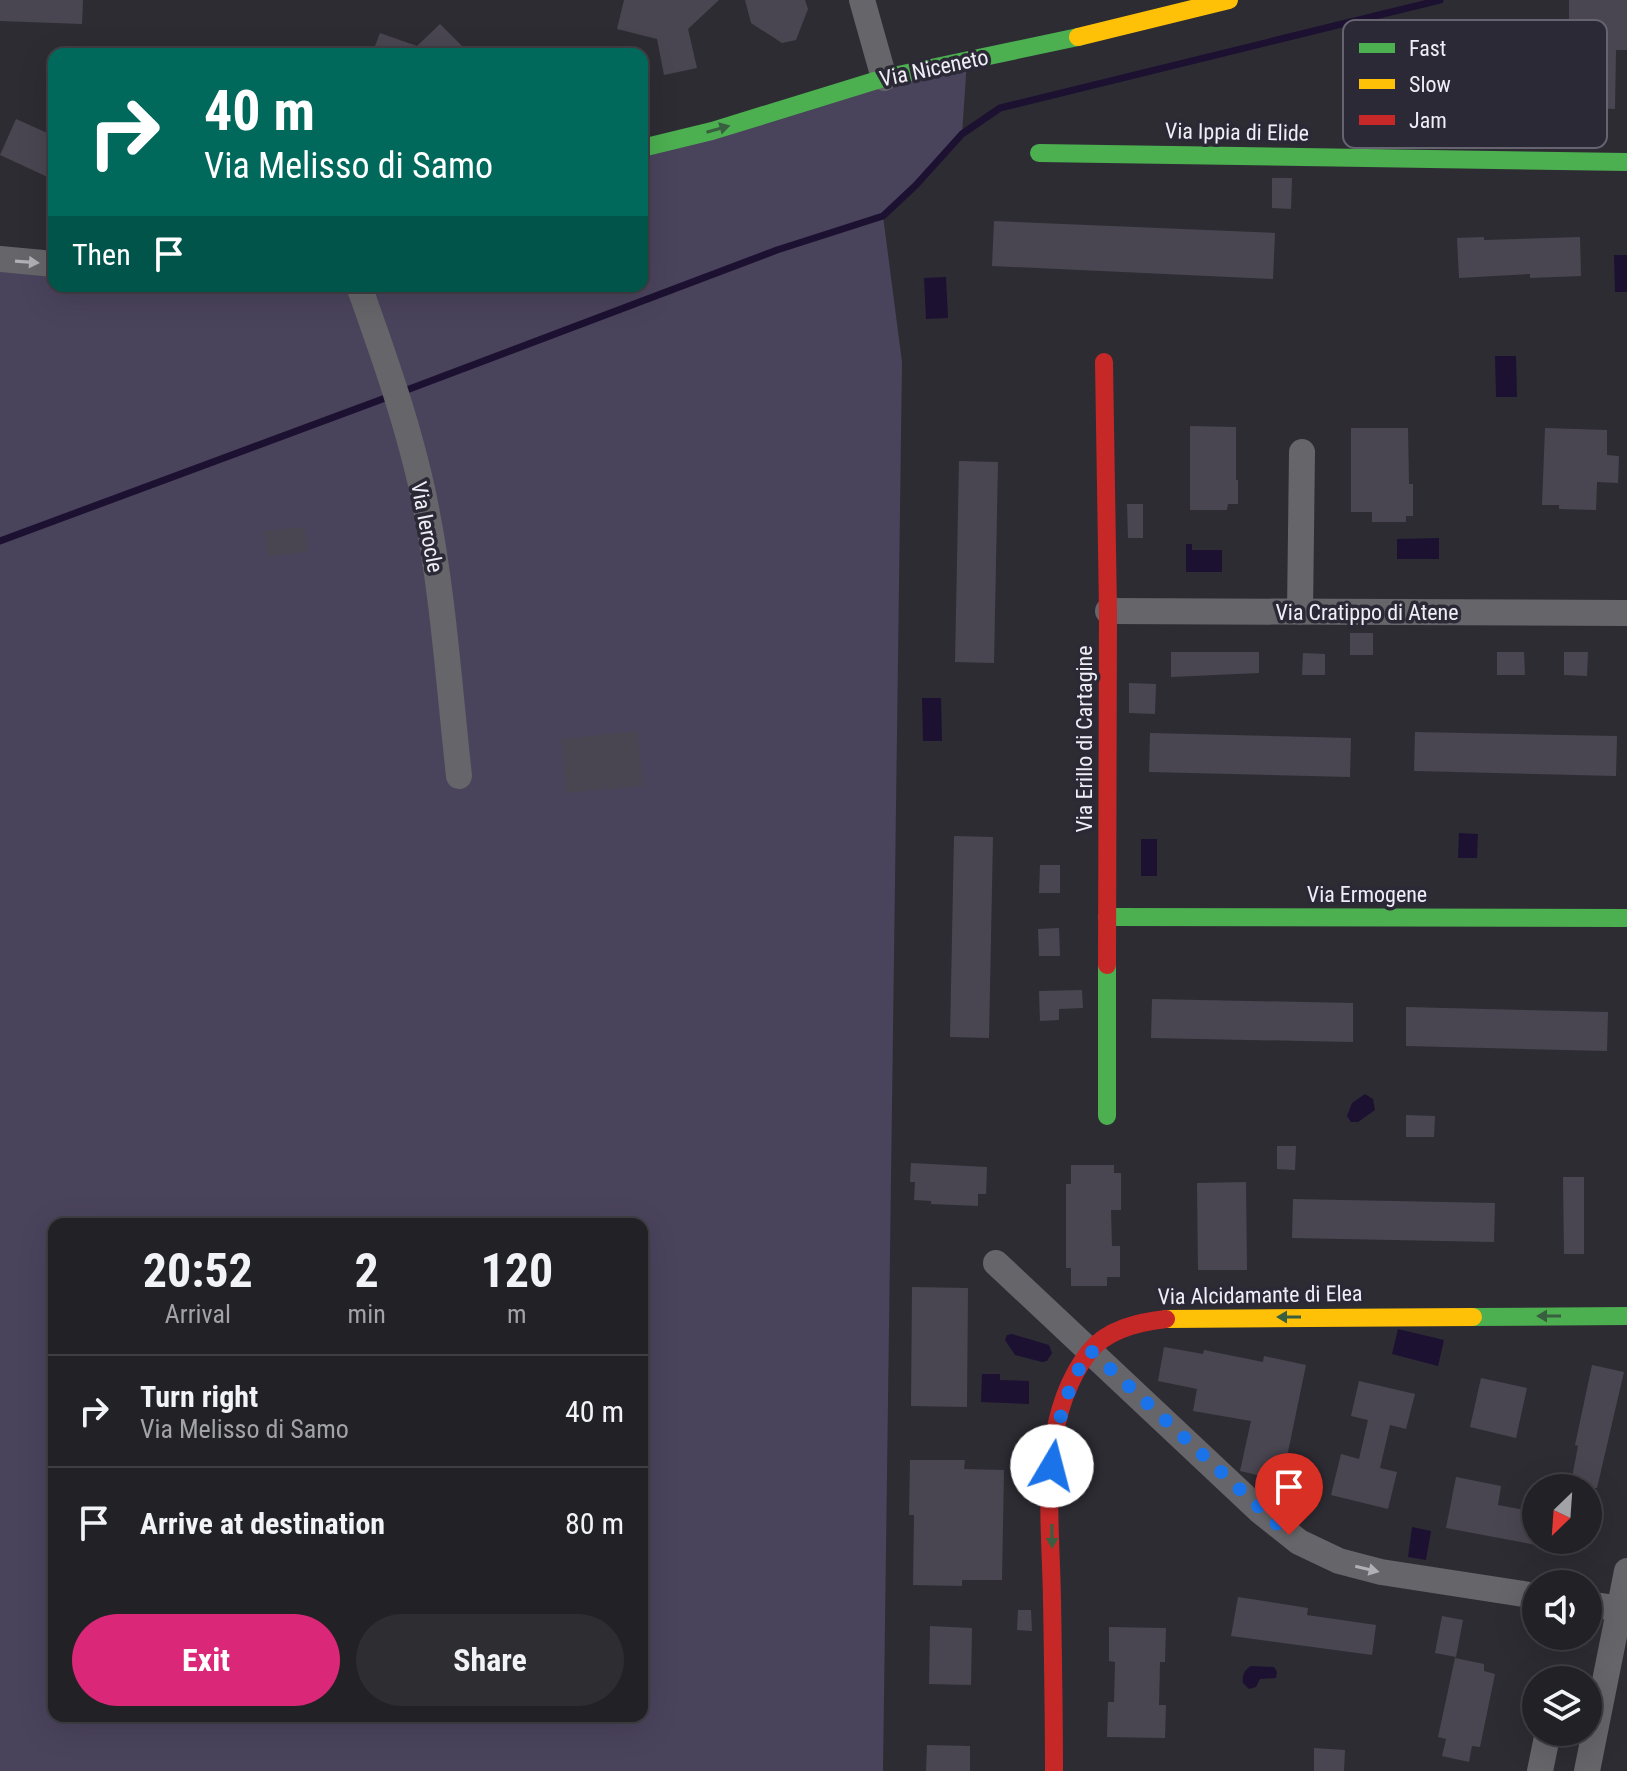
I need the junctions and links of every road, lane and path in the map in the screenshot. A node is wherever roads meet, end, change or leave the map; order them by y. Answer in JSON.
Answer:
{"nodes":[{"id":1,"x":862,"y":0,"type":"edge"},
{"id":2,"x":1229,"y":0,"type":"edge"},
{"id":3,"x":884,"y":78,"type":"junction"},
{"id":4,"x":648,"y":147,"type":"edge"},
{"id":5,"x":1039,"y":153,"type":"dead end"},
{"id":6,"x":1627,"y":162,"type":"edge"},
{"id":7,"x":0,"y":259,"type":"edge"},
{"id":8,"x":48,"y":263,"type":"edge"},
{"id":9,"x":361,"y":292,"type":"edge"},
{"id":10,"x":1104,"y":362,"type":"dead end"},
{"id":11,"x":1302,"y":452,"type":"dead end"},
{"id":12,"x":1108,"y":611,"type":"junction"},
{"id":13,"x":1300,"y":612,"type":"junction"},
{"id":14,"x":1627,"y":613,"type":"edge"},
{"id":15,"x":459,"y":776,"type":"dead end"},
{"id":16,"x":1107,"y":917,"type":"junction"},
{"id":17,"x":1627,"y":918,"type":"edge"},
{"id":18,"x":1107,"y":1116,"type":"dead end"},
{"id":19,"x":996,"y":1263,"type":"dead end"},
{"id":20,"x":1627,"y":1316,"type":"edge"},
{"id":21,"x":1090,"y":1350,"type":"junction"},
{"id":22,"x":1627,"y":1571,"type":"edge"},
{"id":23,"x":1522,"y":1594,"type":"edge"},
{"id":24,"x":1602,"y":1606,"type":"edge"},
{"id":25,"x":1623,"y":1609,"type":"edge"},
{"id":26,"x":1602,"y":1683,"type":"edge"},
{"id":27,"x":1545,"y":1746,"type":"edge"},
{"id":28,"x":1590,"y":1746,"type":"edge"},
{"id":29,"x":1054,"y":1771,"type":"edge"},
{"id":30,"x":1540,"y":1771,"type":"edge"},
{"id":31,"x":1587,"y":1771,"type":"edge"}],
"edges":[{"from":1,"to":3,"type":"street"},
{"from":2,"to":3,"type":"street","name":"Via Niceneto"},
{"from":4,"to":3,"type":"street","name":"Via Niceneto","one_way":true},
{"from":5,"to":6,"type":"street","name":"Via Ippia di Elide"},
{"from":7,"to":8,"type":"street","one_way":true},
{"from":9,"to":15,"type":"street","name":"Via Ierocle"},
{"from":10,"to":12,"type":"street","name":"Via Erillo di Cartagine"},
{"from":11,"to":13,"type":"street"},
{"from":12,"to":13,"type":"street","name":"Via Cratippo di Atene"},
{"from":12,"to":16,"type":"street","name":"Via Erillo di Cartagine"},
{"from":13,"to":14,"type":"street","name":"Via Cratippo di Atene"},
{"from":16,"to":17,"type":"street","name":"Via Ermogene"},
{"from":16,"to":18,"type":"street","name":"Via Erillo di Cartagine"},
{"from":19,"to":21,"type":"street"},
{"from":20,"to":21,"type":"street","name":"Via Alcidamante di Elea","one_way":true},
{"from":21,"to":23,"type":"street","one_way":true},
{"from":21,"to":29,"type":"street","one_way":true},
{"from":22,"to":25,"type":"street"},
{"from":24,"to":25,"type":"street"},
{"from":25,"to":26,"type":"street"},
{"from":27,"to":30,"type":"street"},
{"from":28,"to":31,"type":"street"}]}
